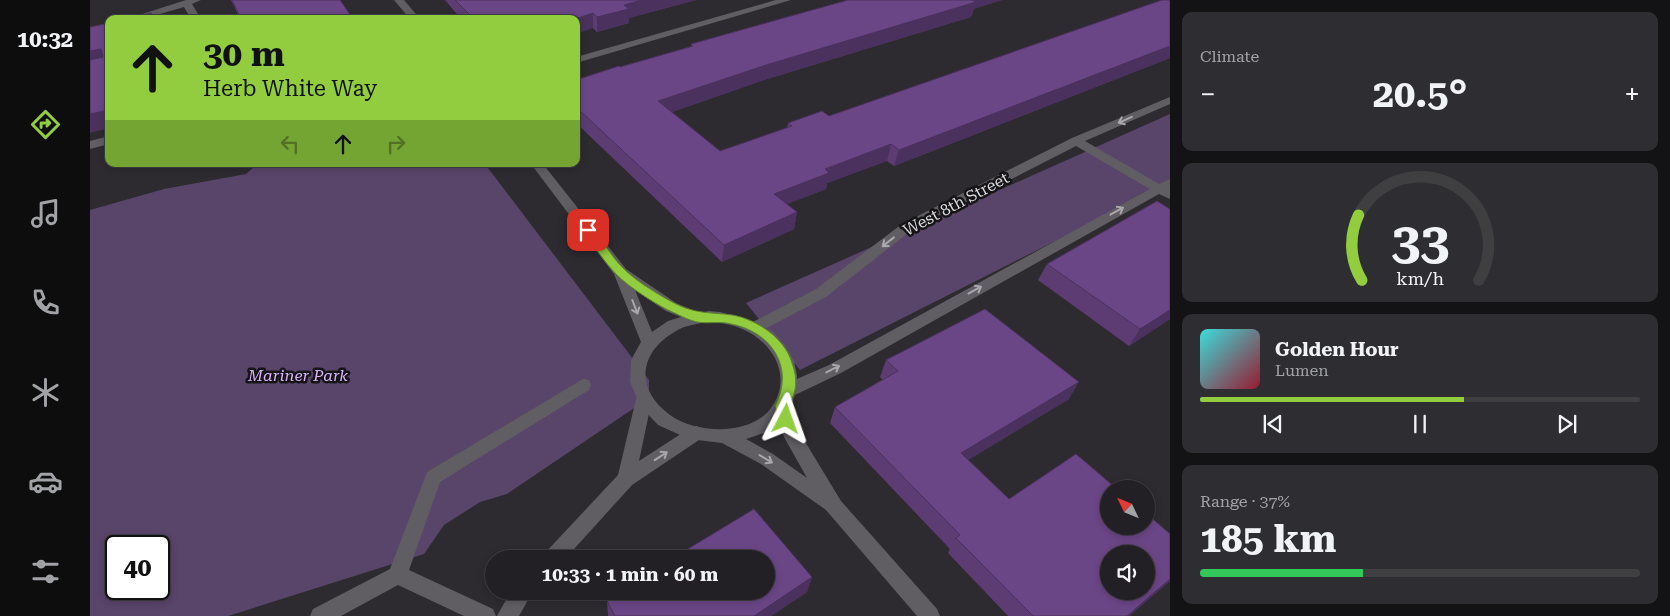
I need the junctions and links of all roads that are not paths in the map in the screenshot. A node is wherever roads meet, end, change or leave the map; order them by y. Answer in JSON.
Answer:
{"nodes":[{"id":1,"x":399,"y":0,"type":"edge"},
{"id":2,"x":786,"y":0,"type":"edge"},
{"id":3,"x":191,"y":2,"type":"edge"},
{"id":4,"x":146,"y":15,"type":"edge"},
{"id":5,"x":195,"y":15,"type":"edge"},
{"id":6,"x":411,"y":15,"type":"edge"},
{"id":7,"x":580,"y":59,"type":"edge"},
{"id":8,"x":1170,"y":100,"type":"edge"},
{"id":9,"x":105,"y":141,"type":"edge"},
{"id":10,"x":1076,"y":141,"type":"junction"},
{"id":11,"x":90,"y":145,"type":"edge"},
{"id":12,"x":539,"y":167,"type":"edge"},
{"id":13,"x":1166,"y":189,"type":"edge"},
{"id":14,"x":622,"y":273,"type":"junction"},
{"id":15,"x":698,"y":318,"type":"junction"},
{"id":16,"x":754,"y":328,"type":"junction"},
{"id":17,"x":648,"y":341,"type":"junction"},
{"id":18,"x":583,"y":385,"type":"dead end"},
{"id":19,"x":789,"y":390,"type":"junction"},
{"id":20,"x":644,"y":398,"type":"junction"},
{"id":21,"x":782,"y":406,"type":"junction"},
{"id":22,"x":696,"y":433,"type":"junction"},
{"id":23,"x":723,"y":436,"type":"junction"},
{"id":24,"x":626,"y":479,"type":"junction"},
{"id":25,"x":834,"y":507,"type":"junction"},
{"id":26,"x":560,"y":550,"type":"edge"},
{"id":27,"x":398,"y":574,"type":"junction"},
{"id":28,"x":517,"y":600,"type":"edge"},
{"id":29,"x":320,"y":616,"type":"edge"},
{"id":30,"x":486,"y":616,"type":"edge"},
{"id":31,"x":507,"y":616,"type":"edge"},
{"id":32,"x":930,"y":616,"type":"edge"}],
"edges":[{"from":1,"to":6,"type":"street"},
{"from":2,"to":7,"type":"street"},
{"from":3,"to":4,"type":"street"},
{"from":3,"to":5,"type":"street"},
{"from":8,"to":10,"type":"street","name":"West 8th Street","one_way":true},
{"from":9,"to":11,"type":"street"},
{"from":10,"to":13,"type":"street"},
{"from":10,"to":16,"type":"street","name":"West 8th Street","one_way":true},
{"from":12,"to":14,"type":"street"},
{"from":19,"to":13,"type":"street","one_way":true},
{"from":14,"to":15,"type":"street"},
{"from":14,"to":17,"type":"street","one_way":true},
{"from":15,"to":16,"type":"street"},
{"from":15,"to":17,"type":"street"},
{"from":16,"to":19,"type":"street"},
{"from":17,"to":20,"type":"street"},
{"from":18,"to":27,"type":"street"},
{"from":19,"to":21,"type":"street"},
{"from":20,"to":22,"type":"street"},
{"from":20,"to":24,"type":"street"},
{"from":21,"to":23,"type":"street"},
{"from":21,"to":25,"type":"street"},
{"from":22,"to":23,"type":"street"},
{"from":24,"to":22,"type":"street","one_way":true},
{"from":23,"to":25,"type":"street","one_way":true},
{"from":24,"to":26,"type":"street"},
{"from":25,"to":32,"type":"street"},
{"from":27,"to":29,"type":"street"},
{"from":27,"to":30,"type":"street"},
{"from":28,"to":31,"type":"street"}]}
